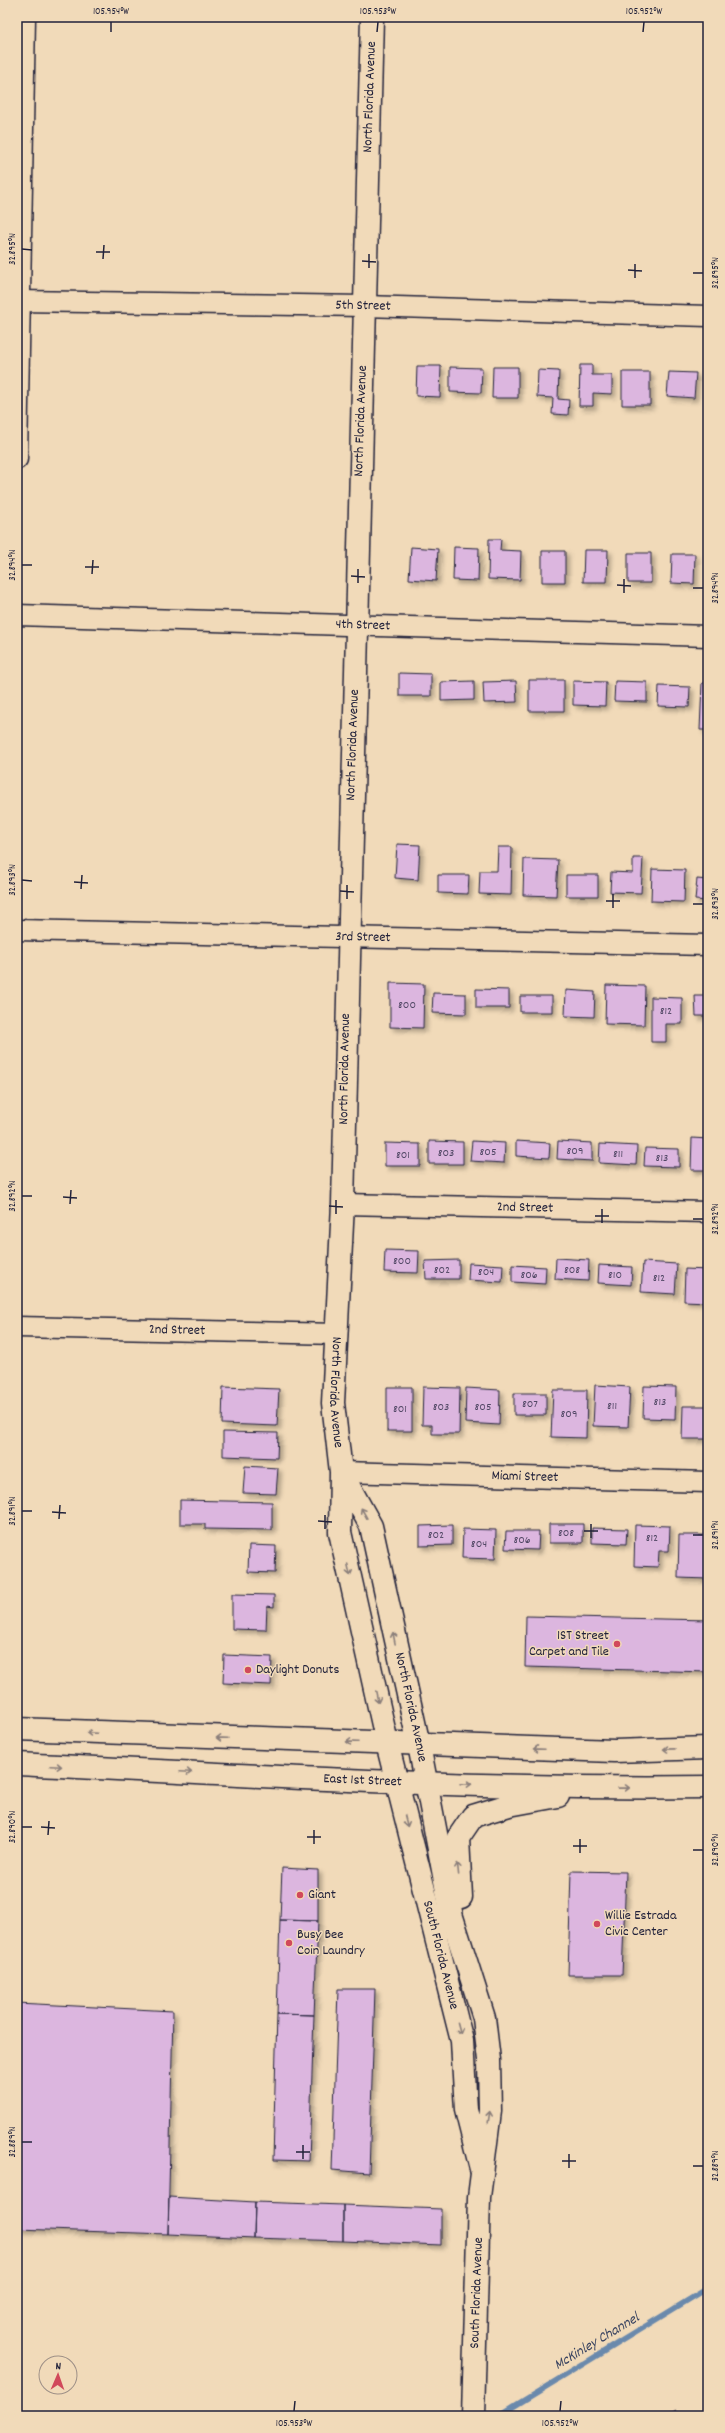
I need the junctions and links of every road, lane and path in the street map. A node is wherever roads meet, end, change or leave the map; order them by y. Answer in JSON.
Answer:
{"nodes":[{"id":1,"x":25,"y":17,"type":"edge"},
{"id":2,"x":372,"y":17,"type":"edge"},
{"id":3,"x":18,"y":302,"type":"edge"},
{"id":4,"x":364,"y":306,"type":"junction"},
{"id":5,"x":708,"y":316,"type":"edge"},
{"id":6,"x":17,"y":459,"type":"edge"},
{"id":7,"x":17,"y":615,"type":"edge"},
{"id":8,"x":356,"y":625,"type":"junction"},
{"id":9,"x":708,"y":636,"type":"edge"},
{"id":10,"x":17,"y":930,"type":"edge"},
{"id":11,"x":348,"y":936,"type":"junction"},
{"id":12,"x":708,"y":945,"type":"edge"},
{"id":13,"x":343,"y":1204,"type":"junction"},
{"id":14,"x":708,"y":1212,"type":"edge"},
{"id":15,"x":17,"y":1327,"type":"edge"},
{"id":16,"x":337,"y":1334,"type":"junction"},
{"id":17,"x":341,"y":1472,"type":"junction"},
{"id":18,"x":708,"y":1482,"type":"edge"},
{"id":19,"x":17,"y":1730,"type":"edge"},
{"id":20,"x":387,"y":1743,"type":"junction"},
{"id":21,"x":419,"y":1745,"type":"junction"},
{"id":22,"x":708,"y":1748,"type":"edge"},
{"id":23,"x":17,"y":1764,"type":"edge"},
{"id":24,"x":397,"y":1783,"type":"junction"},
{"id":25,"x":427,"y":1783,"type":"junction"},
{"id":26,"x":708,"y":1787,"type":"edge"},
{"id":27,"x":596,"y":1788,"type":"junction"},
{"id":28,"x":484,"y":2018,"type":"junction"},
{"id":29,"x":481,"y":2170,"type":"junction"},
{"id":30,"x":473,"y":2416,"type":"edge"}],
"edges":[{"from":1,"to":3,"type":"street"},
{"from":2,"to":4,"type":"main road","name":"North Florida Avenue"},
{"from":3,"to":4,"type":"street","name":"5th Street"},
{"from":3,"to":6,"type":"street"},
{"from":4,"to":5,"type":"street","name":"5th Street"},
{"from":4,"to":8,"type":"main road","name":"North Florida Avenue"},
{"from":7,"to":8,"type":"street","name":"4th Street"},
{"from":8,"to":9,"type":"street","name":"4th Street"},
{"from":8,"to":11,"type":"main road","name":"North Florida Avenue"},
{"from":10,"to":11,"type":"street","name":"3rd Street"},
{"from":11,"to":12,"type":"street","name":"3rd Street"},
{"from":11,"to":13,"type":"main road","name":"North Florida Avenue"},
{"from":13,"to":14,"type":"street","name":"2nd Street"},
{"from":13,"to":16,"type":"main road","name":"North Florida Avenue"},
{"from":15,"to":16,"type":"street","name":"2nd Street"},
{"from":16,"to":17,"type":"main road","name":"North Florida Avenue"},
{"from":17,"to":18,"type":"street","name":"Miami Street"},
{"from":17,"to":20,"type":"main road","name":"North Florida Avenue","one_way":true},
{"from":21,"to":17,"type":"main road","name":"North Florida Avenue","one_way":true},
{"from":20,"to":19,"type":"main road","one_way":true},
{"from":20,"to":21,"type":"main road"},
{"from":20,"to":24,"type":"main road","name":"South Florida Avenue"},
{"from":22,"to":21,"type":"main road","one_way":true},
{"from":21,"to":25,"type":"main road","name":"North Florida Avenue"},
{"from":23,"to":24,"type":"main road","name":"East 1st Street","one_way":true},
{"from":24,"to":25,"type":"main road","name":"East 1st Street"},
{"from":24,"to":29,"type":"main road","name":"South Florida Avenue","one_way":true},
{"from":25,"to":27,"type":"main road","name":"East 1st Street","one_way":true},
{"from":25,"to":28,"type":"main road","name":"South Florida Avenue"},
{"from":27,"to":26,"type":"main road","name":"East 1st Street","one_way":true},
{"from":28,"to":27,"type":"main road","one_way":true},
{"from":29,"to":28,"type":"main road","name":"South Florida Avenue","one_way":true},
{"from":29,"to":30,"type":"main road","name":"South Florida Avenue"}]}
